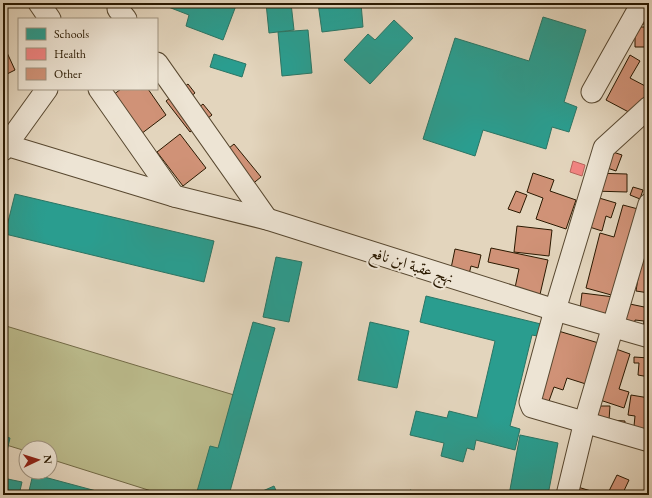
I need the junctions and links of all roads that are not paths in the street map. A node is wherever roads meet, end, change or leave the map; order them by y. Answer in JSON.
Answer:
{"nodes":[{"id":1,"x":39,"y":3,"type":"edge"},
{"id":2,"x":642,"y":3,"type":"edge"},
{"id":3,"x":49,"y":18,"type":"edge"},
{"id":4,"x":158,"y":64,"type":"edge"},
{"id":5,"x":46,"y":90,"type":"edge"},
{"id":6,"x":100,"y":90,"type":"edge"},
{"id":7,"x":592,"y":92,"type":"dead end"},
{"id":8,"x":649,"y":107,"type":"edge"},
{"id":9,"x":5,"y":148,"type":"edge"},
{"id":10,"x":174,"y":196,"type":"junction"},
{"id":11,"x":649,"y":204,"type":"edge"},
{"id":12,"x":267,"y":219,"type":"junction"},
{"id":13,"x":555,"y":310,"type":"junction"},
{"id":14,"x":613,"y":327,"type":"junction"},
{"id":15,"x":649,"y":337,"type":"edge"},
{"id":16,"x":585,"y":422,"type":"junction"},
{"id":17,"x":649,"y":441,"type":"edge"},
{"id":18,"x":567,"y":495,"type":"edge"}],
"edges":[{"from":1,"to":3,"type":"street"},
{"from":2,"to":7,"type":"street"},
{"from":4,"to":12,"type":"street"},
{"from":5,"to":9,"type":"street"},
{"from":6,"to":10,"type":"street"},
{"from":8,"to":13,"type":"street"},
{"from":9,"to":10,"type":"street","name":"نهج عقبة ابن نافع"},
{"from":10,"to":12,"type":"street","name":"نهج عقبة ابن نافع"},
{"from":11,"to":14,"type":"street"},
{"from":12,"to":13,"type":"street","name":"نهج عقبة ابن نافع"},
{"from":13,"to":14,"type":"street","name":"نهج عقبة ابن نافع"},
{"from":13,"to":16,"type":"street"},
{"from":14,"to":15,"type":"street","name":"نهج عقبة ابن نافع"},
{"from":14,"to":16,"type":"street"},
{"from":16,"to":17,"type":"street"},
{"from":16,"to":18,"type":"street"}]}
